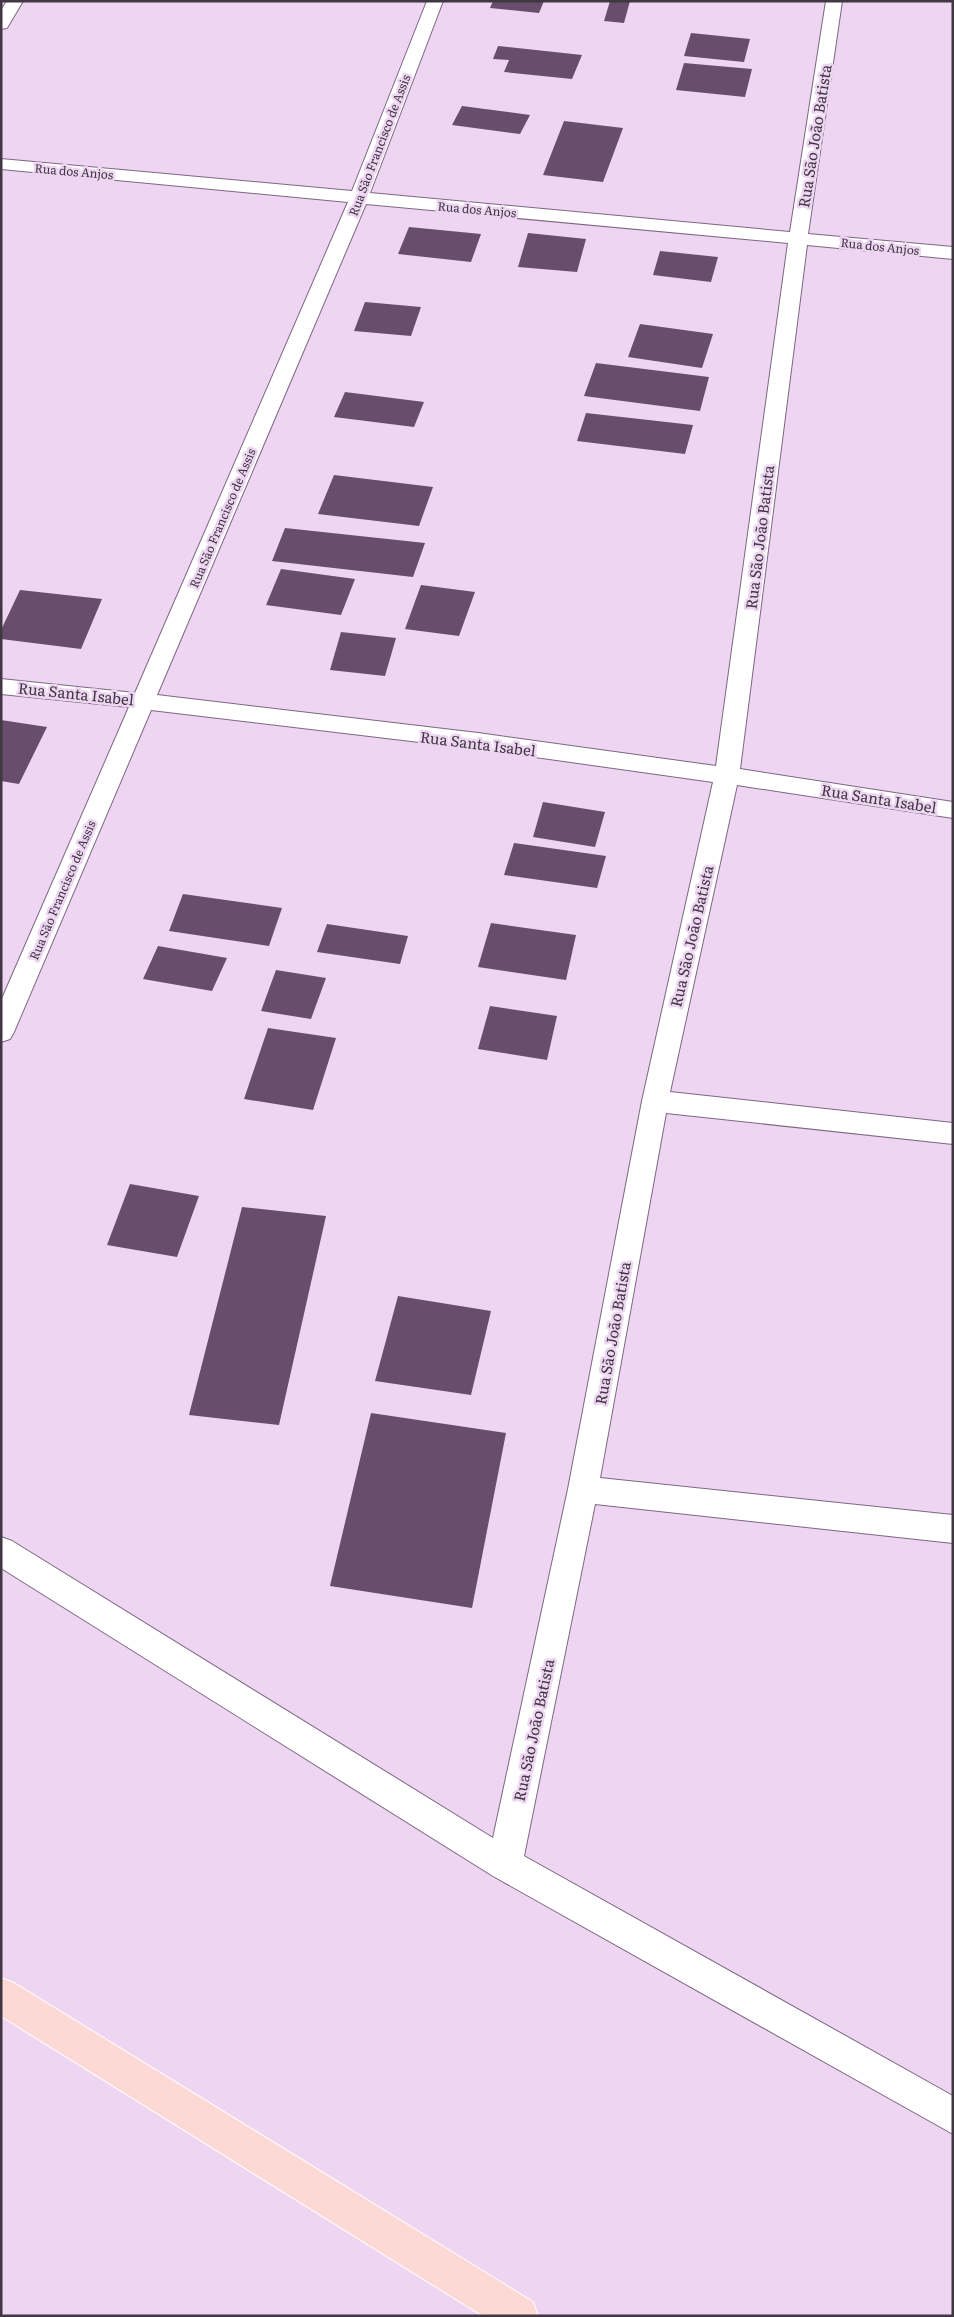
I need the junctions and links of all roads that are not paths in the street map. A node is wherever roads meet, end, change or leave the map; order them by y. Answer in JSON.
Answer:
{"nodes":[{"id":1,"x":15,"y":1,"type":"edge"},
{"id":2,"x":435,"y":1,"type":"edge"},
{"id":3,"x":834,"y":1,"type":"edge"},
{"id":4,"x":1,"y":24,"type":"edge"},
{"id":5,"x":1,"y":164,"type":"edge"},
{"id":6,"x":359,"y":198,"type":"junction"},
{"id":7,"x":798,"y":238,"type":"junction"},
{"id":8,"x":953,"y":253,"type":"edge"},
{"id":9,"x":1,"y":686,"type":"edge"},
{"id":10,"x":143,"y":700,"type":"junction"},
{"id":11,"x":727,"y":774,"type":"junction"},
{"id":12,"x":953,"y":810,"type":"edge"},
{"id":13,"x":1,"y":1032,"type":"edge"},
{"id":14,"x":654,"y":1101,"type":"junction"},
{"id":15,"x":953,"y":1134,"type":"edge"},
{"id":16,"x":583,"y":1489,"type":"junction"},
{"id":17,"x":953,"y":1529,"type":"edge"},
{"id":18,"x":1,"y":1551,"type":"edge"},
{"id":19,"x":505,"y":1864,"type":"junction"},
{"id":20,"x":1,"y":1996,"type":"edge"},
{"id":21,"x":953,"y":2116,"type":"edge"},
{"id":22,"x":519,"y":2316,"type":"edge"}],
"edges":[{"from":1,"to":4,"type":"street"},
{"from":2,"to":6,"type":"street","name":"Rua São Francisco de Assis"},
{"from":3,"to":7,"type":"street","name":"Rua São João Batista"},
{"from":5,"to":6,"type":"street","name":"Rua dos Anjos"},
{"from":6,"to":7,"type":"street","name":"Rua dos Anjos"},
{"from":6,"to":10,"type":"street","name":"Rua São Francisco de Assis"},
{"from":7,"to":8,"type":"street","name":"Rua dos Anjos"},
{"from":7,"to":11,"type":"street","name":"Rua São João Batista"},
{"from":9,"to":10,"type":"street","name":"Rua Santa Isabel"},
{"from":10,"to":11,"type":"street","name":"Rua Santa Isabel"},
{"from":10,"to":13,"type":"street","name":"Rua São Francisco de Assis"},
{"from":11,"to":12,"type":"street","name":"Rua Santa Isabel"},
{"from":11,"to":14,"type":"street","name":"Rua São João Batista"},
{"from":14,"to":15,"type":"street"},
{"from":14,"to":16,"type":"street","name":"Rua São João Batista"},
{"from":16,"to":17,"type":"street"},
{"from":16,"to":19,"type":"street","name":"Rua São João Batista"},
{"from":18,"to":19,"type":"street"},
{"from":19,"to":21,"type":"street"},
{"from":20,"to":22,"type":"main road"}]}
